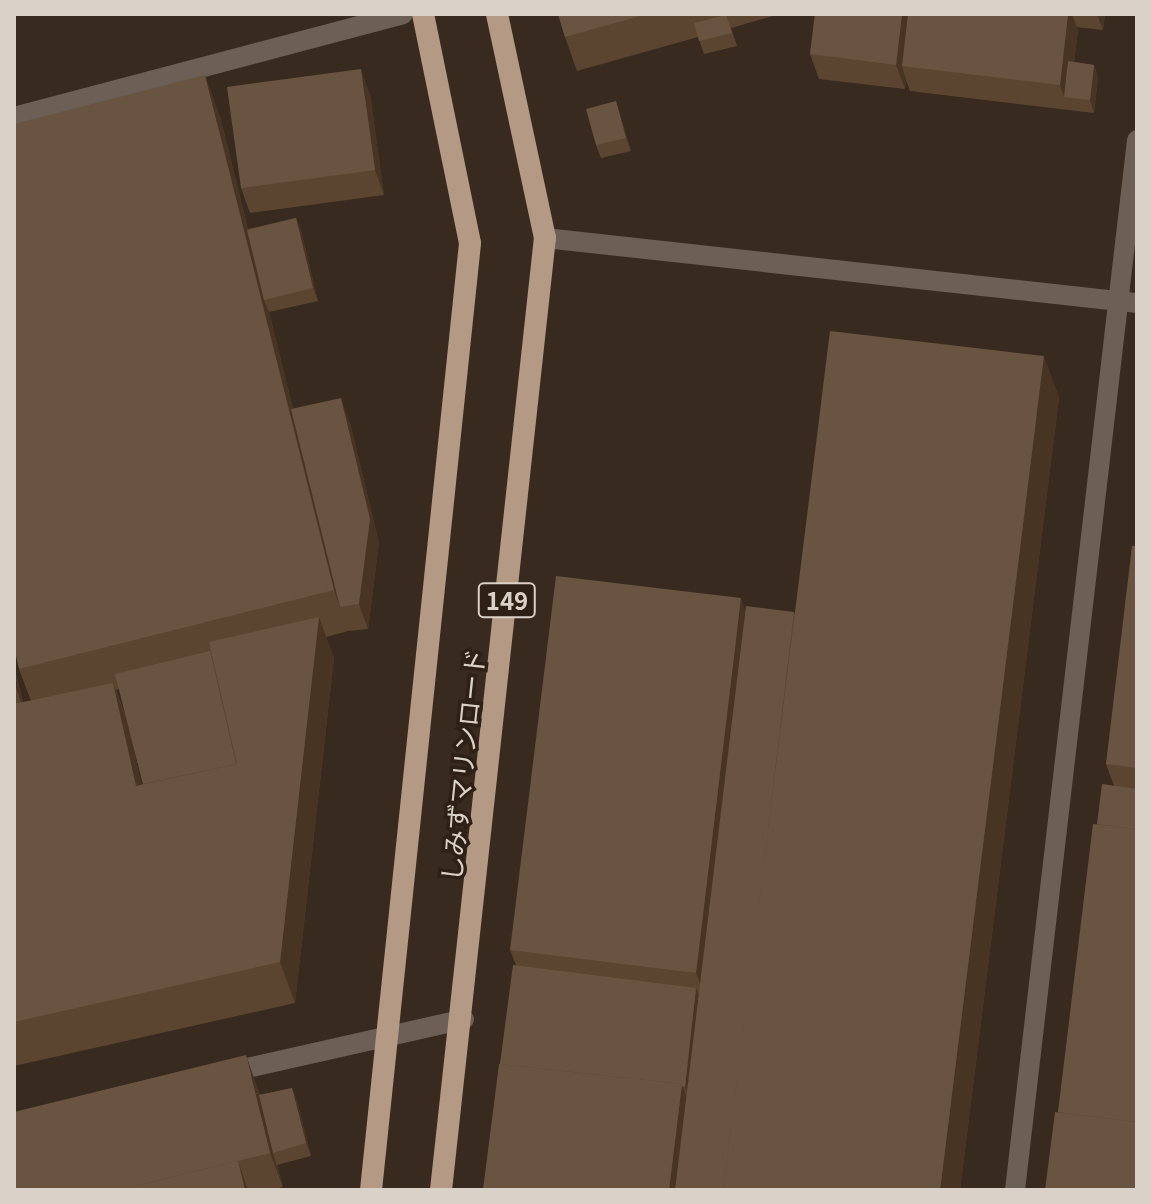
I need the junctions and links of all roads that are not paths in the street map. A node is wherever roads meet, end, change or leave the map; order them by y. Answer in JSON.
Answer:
{"nodes":[{"id":1,"x":403,"y":14,"type":"edge"},
{"id":2,"x":423,"y":14,"type":"edge"},
{"id":3,"x":497,"y":14,"type":"edge"},
{"id":4,"x":14,"y":117,"type":"edge"},
{"id":5,"x":1137,"y":140,"type":"edge"},
{"id":6,"x":545,"y":238,"type":"junction"},
{"id":7,"x":1127,"y":302,"type":"edge"},
{"id":8,"x":464,"y":1019,"type":"junction"},
{"id":9,"x":390,"y":1038,"type":"junction"},
{"id":10,"x":209,"y":1076,"type":"edge"},
{"id":11,"x":371,"y":1190,"type":"edge"},
{"id":12,"x":441,"y":1190,"type":"edge"},
{"id":13,"x":1015,"y":1190,"type":"edge"}],
"edges":[{"from":1,"to":4,"type":"street"},
{"from":2,"to":9,"type":"highway","name":"しみずマリンロード"},
{"from":3,"to":6,"type":"highway","name":"しみずマリンロード","number":"149"},
{"from":5,"to":7,"type":"street"},
{"from":6,"to":7,"type":"street"},
{"from":6,"to":8,"type":"highway","name":"しみずマリンロード","number":"149"},
{"from":7,"to":13,"type":"street"},
{"from":8,"to":9,"type":"street"},
{"from":8,"to":12,"type":"highway","name":"しみずマリンロード","number":"149"},
{"from":9,"to":10,"type":"street"},
{"from":9,"to":11,"type":"highway","name":"しみずマリンロード"}]}
